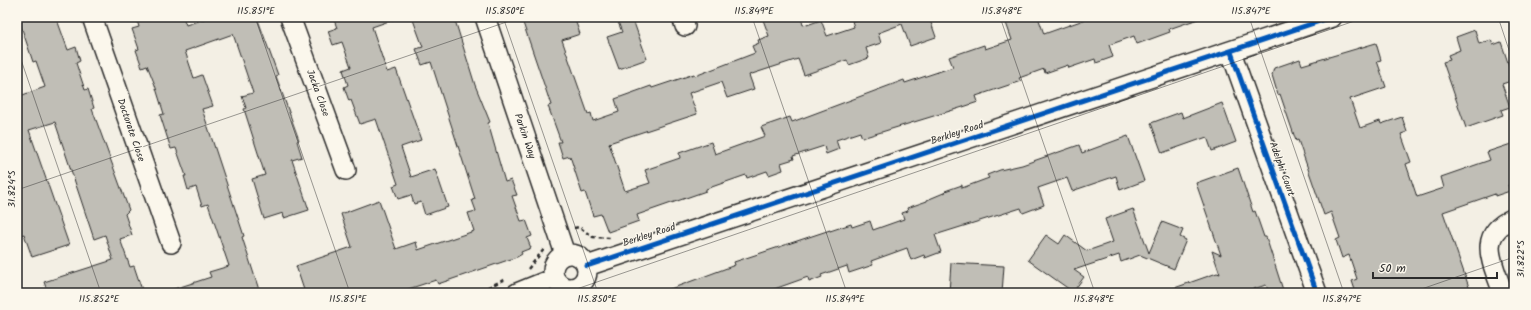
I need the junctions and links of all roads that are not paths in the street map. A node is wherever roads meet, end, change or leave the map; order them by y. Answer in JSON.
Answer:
{"nodes":[{"id":1,"x":92,"y":17,"type":"edge"},
{"id":2,"x":290,"y":17,"type":"edge"},
{"id":3,"x":485,"y":17,"type":"edge"},
{"id":4,"x":1332,"y":17,"type":"edge"},
{"id":5,"x":1231,"y":52,"type":"junction"},
{"id":6,"x":346,"y":170,"type":"dead end"},
{"id":7,"x":1514,"y":218,"type":"edge"},
{"id":8,"x":171,"y":243,"type":"dead end"},
{"id":9,"x":565,"y":254,"type":"junction"},
{"id":10,"x":587,"y":266,"type":"junction"},
{"id":11,"x":554,"y":278,"type":"junction"},
{"id":12,"x":517,"y":293,"type":"edge"},
{"id":13,"x":1317,"y":293,"type":"edge"},
{"id":14,"x":1503,"y":293,"type":"edge"}],
"edges":[{"from":1,"to":8,"type":"street","name":"Doctorate Close"},
{"from":2,"to":6,"type":"street","name":"Jacka Close"},
{"from":3,"to":9,"type":"street","name":"Parkin Way"},
{"from":4,"to":5,"type":"street","name":"Berkley Road"},
{"from":5,"to":10,"type":"street","name":"Berkley Road"},
{"from":5,"to":13,"type":"street","name":"Adelphi Court"},
{"from":7,"to":14,"type":"street"},
{"from":9,"to":10,"type":"street"},
{"from":9,"to":11,"type":"street"},
{"from":10,"to":11,"type":"street"},
{"from":11,"to":12,"type":"street"}]}
